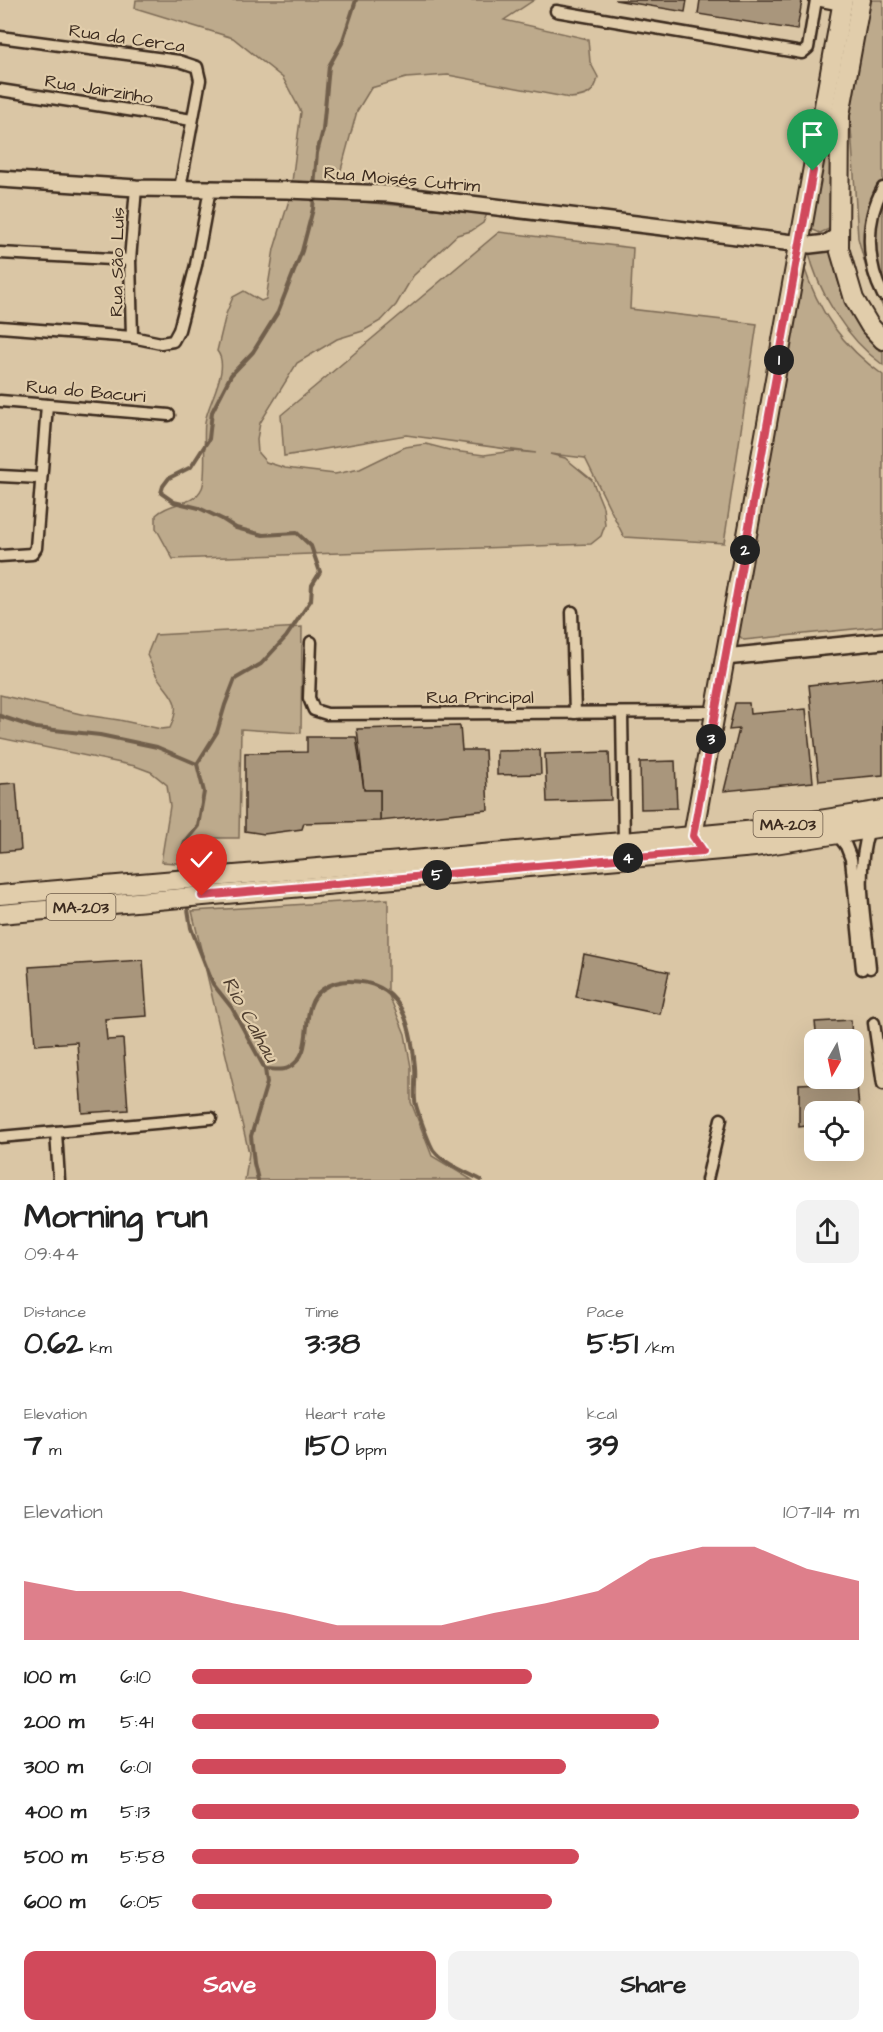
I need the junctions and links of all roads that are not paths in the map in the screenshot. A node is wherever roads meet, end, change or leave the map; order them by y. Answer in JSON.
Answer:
{"nodes":[{"id":1,"x":816,"y":0,"type":"edge"},
{"id":2,"x":861,"y":0,"type":"edge"},
{"id":3,"x":843,"y":2,"type":"edge"},
{"id":4,"x":556,"y":11,"type":"dead end"},
{"id":5,"x":0,"y":37,"type":"edge"},
{"id":6,"x":0,"y":90,"type":"edge"},
{"id":7,"x":192,"y":120,"type":"junction"},
{"id":8,"x":0,"y":178,"type":"edge"},
{"id":9,"x":136,"y":188,"type":"junction"},
{"id":10,"x":180,"y":188,"type":"junction"},
{"id":11,"x":883,"y":188,"type":"edge"},
{"id":12,"x":210,"y":189,"type":"junction"},
{"id":13,"x":839,"y":235,"type":"junction"},
{"id":14,"x":799,"y":244,"type":"junction"},
{"id":15,"x":0,"y":253,"type":"edge"},
{"id":16,"x":130,"y":260,"type":"junction"},
{"id":17,"x":883,"y":295,"type":"edge"},
{"id":18,"x":0,"y":327,"type":"edge"},
{"id":19,"x":132,"y":337,"type":"junction"},
{"id":20,"x":883,"y":340,"type":"edge"},
{"id":21,"x":0,"y":400,"type":"edge"},
{"id":22,"x":47,"y":405,"type":"junction"},
{"id":23,"x":169,"y":415,"type":"dead end"},
{"id":24,"x":0,"y":476,"type":"edge"},
{"id":25,"x":40,"y":478,"type":"junction"},
{"id":26,"x":0,"y":556,"type":"edge"},
{"id":27,"x":572,"y":612,"type":"dead end"},
{"id":28,"x":883,"y":641,"type":"edge"},
{"id":29,"x":311,"y":642,"type":"dead end"},
{"id":30,"x":725,"y":657,"type":"junction"},
{"id":31,"x":716,"y":712,"type":"junction"},
{"id":32,"x":575,"y":713,"type":"junction"},
{"id":33,"x":622,"y":713,"type":"junction"},
{"id":34,"x":883,"y":810,"type":"edge"},
{"id":35,"x":876,"y":828,"type":"edge"},
{"id":36,"x":837,"y":834,"type":"junction"},
{"id":37,"x":624,"y":842,"type":"junction"},
{"id":38,"x":698,"y":844,"type":"junction"},
{"id":39,"x":0,"y":895,"type":"edge"},
{"id":40,"x":0,"y":914,"type":"edge"},
{"id":41,"x":874,"y":1023,"type":"dead end"},
{"id":42,"x":883,"y":1084,"type":"edge"},
{"id":43,"x":211,"y":1118,"type":"dead end"},
{"id":44,"x":721,"y":1119,"type":"dead end"},
{"id":45,"x":56,"y":1132,"type":"junction"},
{"id":46,"x":0,"y":1137,"type":"edge"},
{"id":47,"x":58,"y":1180,"type":"edge"},
{"id":48,"x":707,"y":1180,"type":"edge"}],
"edges":[{"from":1,"to":3,"type":"street"},
{"from":1,"to":4,"type":"street"},
{"from":2,"to":13,"type":"main road"},
{"from":3,"to":14,"type":"main road"},
{"from":5,"to":7,"type":"street","name":"Rua da Cerca"},
{"from":6,"to":7,"type":"street","name":"Rua Jairzinho"},
{"from":7,"to":10,"type":"street","name":"Rua da Cerca"},
{"from":8,"to":9,"type":"street","name":"Rua Moisés Cutrim"},
{"from":9,"to":10,"type":"street","name":"Rua Moisés Cutrim"},
{"from":9,"to":16,"type":"street","name":"Rua São Luís"},
{"from":10,"to":12,"type":"street","name":"Rua Moisés Cutrim"},
{"from":11,"to":17,"type":"street"},
{"from":12,"to":14,"type":"street","name":"Rua Moisés Cutrim"},
{"from":12,"to":19,"type":"street"},
{"from":13,"to":14,"type":"street","name":"Rua Moisés Cutrim"},
{"from":13,"to":20,"type":"main road"},
{"from":14,"to":30,"type":"main road"},
{"from":15,"to":16,"type":"street"},
{"from":16,"to":19,"type":"street","name":"Rua São Luís"},
{"from":18,"to":19,"type":"street"},
{"from":21,"to":22,"type":"street","name":"Rua do Bacuri"},
{"from":22,"to":23,"type":"street","name":"Rua do Bacuri"},
{"from":22,"to":25,"type":"street"},
{"from":24,"to":25,"type":"street"},
{"from":25,"to":26,"type":"street"},
{"from":27,"to":32,"type":"street"},
{"from":28,"to":30,"type":"street"},
{"from":29,"to":32,"type":"street","name":"Rua Principal"},
{"from":30,"to":31,"type":"main road"},
{"from":31,"to":33,"type":"street","name":"Rua Principal"},
{"from":31,"to":38,"type":"main road"},
{"from":32,"to":33,"type":"street","name":"Rua Principal"},
{"from":33,"to":37,"type":"street"},
{"from":34,"to":38,"type":"main road","number":"MA-203"},
{"from":35,"to":36,"type":"main road","number":"MA-203"},
{"from":35,"to":36,"type":"street"},
{"from":36,"to":38,"type":"main road","number":"MA-203"},
{"from":37,"to":38,"type":"main road","number":"MA-203"},
{"from":37,"to":39,"type":"main road","number":"MA-203"},
{"from":38,"to":40,"type":"main road","number":"MA-203"},
{"from":41,"to":42,"type":"street"},
{"from":43,"to":45,"type":"street"},
{"from":44,"to":48,"type":"street"},
{"from":45,"to":46,"type":"street"},
{"from":45,"to":47,"type":"street"}]}
